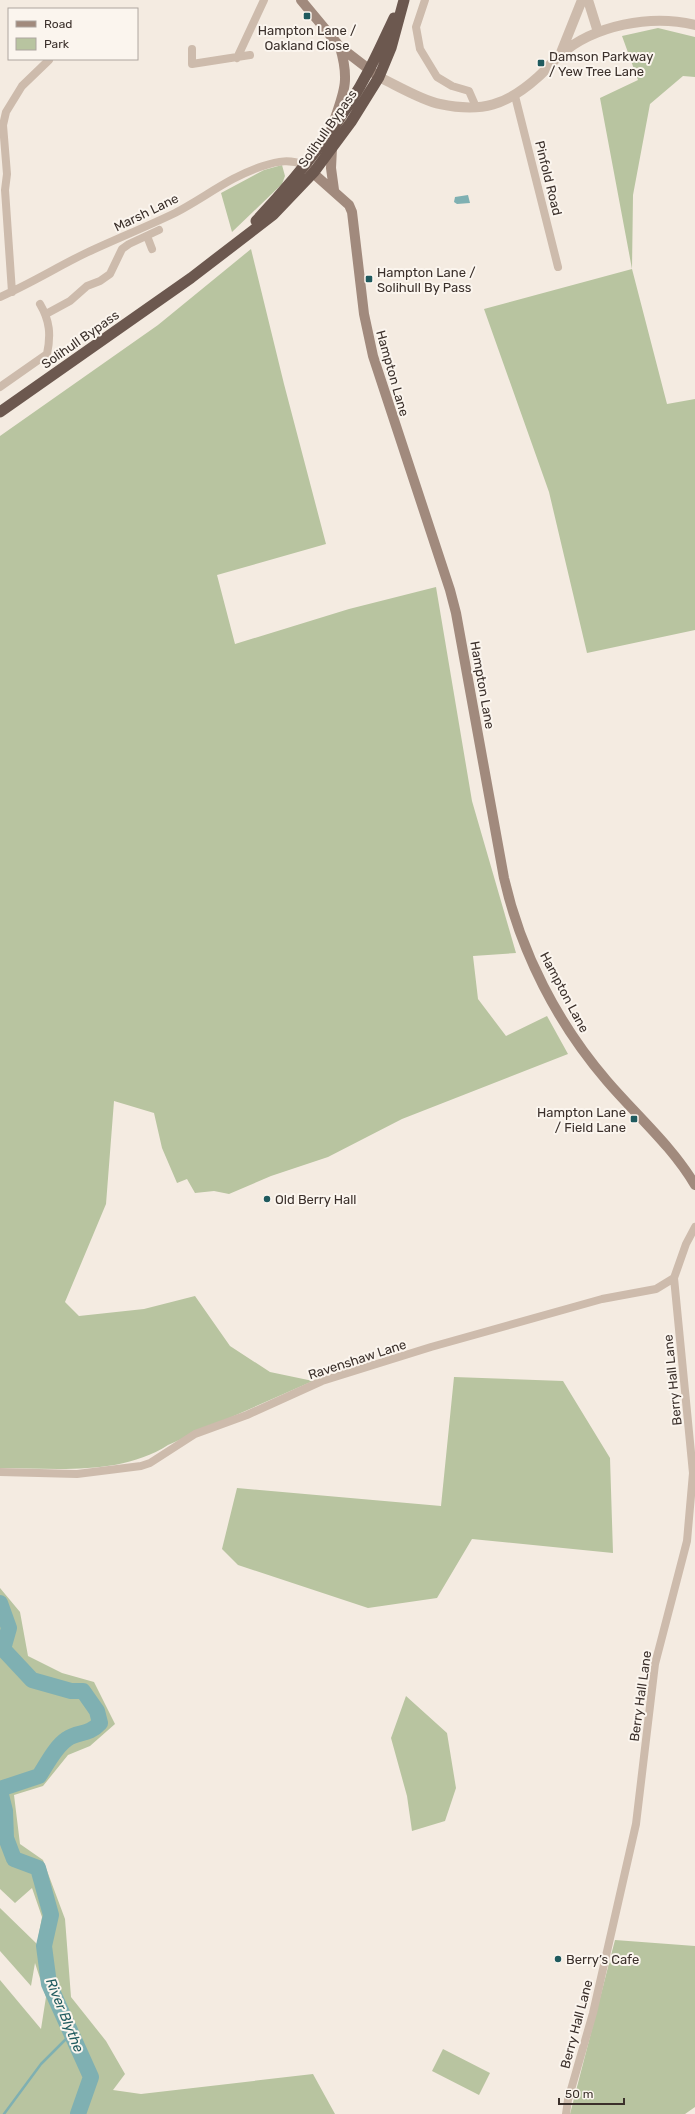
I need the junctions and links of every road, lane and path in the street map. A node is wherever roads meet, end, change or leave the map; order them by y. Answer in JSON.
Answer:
{"nodes":[{"id":1,"x":264,"y":0,"type":"edge"},
{"id":2,"x":403,"y":0,"type":"edge"},
{"id":3,"x":425,"y":0,"type":"edge"},
{"id":4,"x":582,"y":0,"type":"edge"},
{"id":5,"x":588,"y":0,"type":"edge"},
{"id":6,"x":305,"y":1,"type":"edge"},
{"id":7,"x":695,"y":25,"type":"edge"},
{"id":8,"x":598,"y":32,"type":"junction"},
{"id":9,"x":340,"y":47,"type":"junction"},
{"id":10,"x":192,"y":49,"type":"dead end"},
{"id":11,"x":250,"y":55,"type":"dead end"},
{"id":12,"x":560,"y":55,"type":"junction"},
{"id":13,"x":237,"y":58,"type":"junction"},
{"id":14,"x":49,"y":60,"type":"dead end"},
{"id":15,"x":369,"y":70,"type":"junction"},
{"id":16,"x":379,"y":77,"type":"junction"},
{"id":17,"x":515,"y":96,"type":"junction"},
{"id":18,"x":476,"y":107,"type":"junction"},
{"id":19,"x":332,"y":127,"type":"junction"},
{"id":20,"x":332,"y":148,"type":"junction"},
{"id":21,"x":304,"y":165,"type":"junction"},
{"id":22,"x":314,"y":172,"type":"junction"},
{"id":23,"x":334,"y":190,"type":"junction"},
{"id":24,"x":159,"y":230,"type":"dead end"},
{"id":25,"x":147,"y":236,"type":"junction"},
{"id":26,"x":232,"y":246,"type":"junction"},
{"id":27,"x":152,"y":250,"type":"dead end"},
{"id":28,"x":558,"y":267,"type":"dead end"},
{"id":29,"x":12,"y":292,"type":"junction"},
{"id":30,"x":0,"y":297,"type":"edge"},
{"id":31,"x":40,"y":304,"type":"dead end"},
{"id":32,"x":46,"y":314,"type":"junction"},
{"id":33,"x":0,"y":387,"type":"edge"},
{"id":34,"x":0,"y":412,"type":"edge"},
{"id":35,"x":695,"y":1185,"type":"edge"},
{"id":36,"x":695,"y":1227,"type":"edge"},
{"id":37,"x":674,"y":1278,"type":"junction"},
{"id":38,"x":0,"y":1472,"type":"edge"},
{"id":39,"x":566,"y":2114,"type":"edge"}],
"edges":[{"from":1,"to":13,"type":"street"},
{"from":2,"to":15,"type":"highway","name":"Solihull Bypass"},
{"from":2,"to":16,"type":"highway","name":"Solihull Bypass"},
{"from":3,"to":18,"type":"street"},
{"from":4,"to":12,"type":"street"},
{"from":5,"to":8,"type":"street"},
{"from":6,"to":9,"type":"main road"},
{"from":7,"to":8,"type":"street"},
{"from":8,"to":12,"type":"street"},
{"from":9,"to":15,"type":"main road"},
{"from":9,"to":19,"type":"main road"},
{"from":10,"to":13,"type":"street"},
{"from":11,"to":13,"type":"street"},
{"from":12,"to":17,"type":"street"},
{"from":14,"to":29,"type":"street"},
{"from":15,"to":16,"type":"main road"},
{"from":15,"to":19,"type":"highway","name":"Solihull Bypass"},
{"from":16,"to":18,"type":"street"},
{"from":16,"to":20,"type":"highway","name":"Solihull Bypass"},
{"from":17,"to":18,"type":"street"},
{"from":17,"to":28,"type":"street","name":"Pinfold Road"},
{"from":19,"to":21,"type":"highway","name":"Solihull Bypass"},
{"from":20,"to":22,"type":"highway","name":"Solihull Bypass"},
{"from":20,"to":23,"type":"main road"},
{"from":21,"to":22,"type":"main road","name":"Hampton Lane"},
{"from":21,"to":26,"type":"highway","name":"Solihull Bypass"},
{"from":21,"to":29,"type":"street","name":"Marsh Lane"},
{"from":22,"to":23,"type":"main road","name":"Hampton Lane"},
{"from":22,"to":26,"type":"highway","name":"Solihull Bypass"},
{"from":23,"to":35,"type":"main road","name":"Hampton Lane"},
{"from":24,"to":25,"type":"street"},
{"from":25,"to":27,"type":"street"},
{"from":25,"to":32,"type":"street"},
{"from":26,"to":34,"type":"highway","name":"Solihull Bypass"},
{"from":29,"to":30,"type":"street","name":"Marsh Lane"},
{"from":31,"to":32,"type":"street"},
{"from":32,"to":33,"type":"street"},
{"from":36,"to":37,"type":"street"},
{"from":37,"to":38,"type":"street","name":"Ravenshaw Lane"},
{"from":37,"to":39,"type":"street","name":"Berry Hall Lane"}]}
